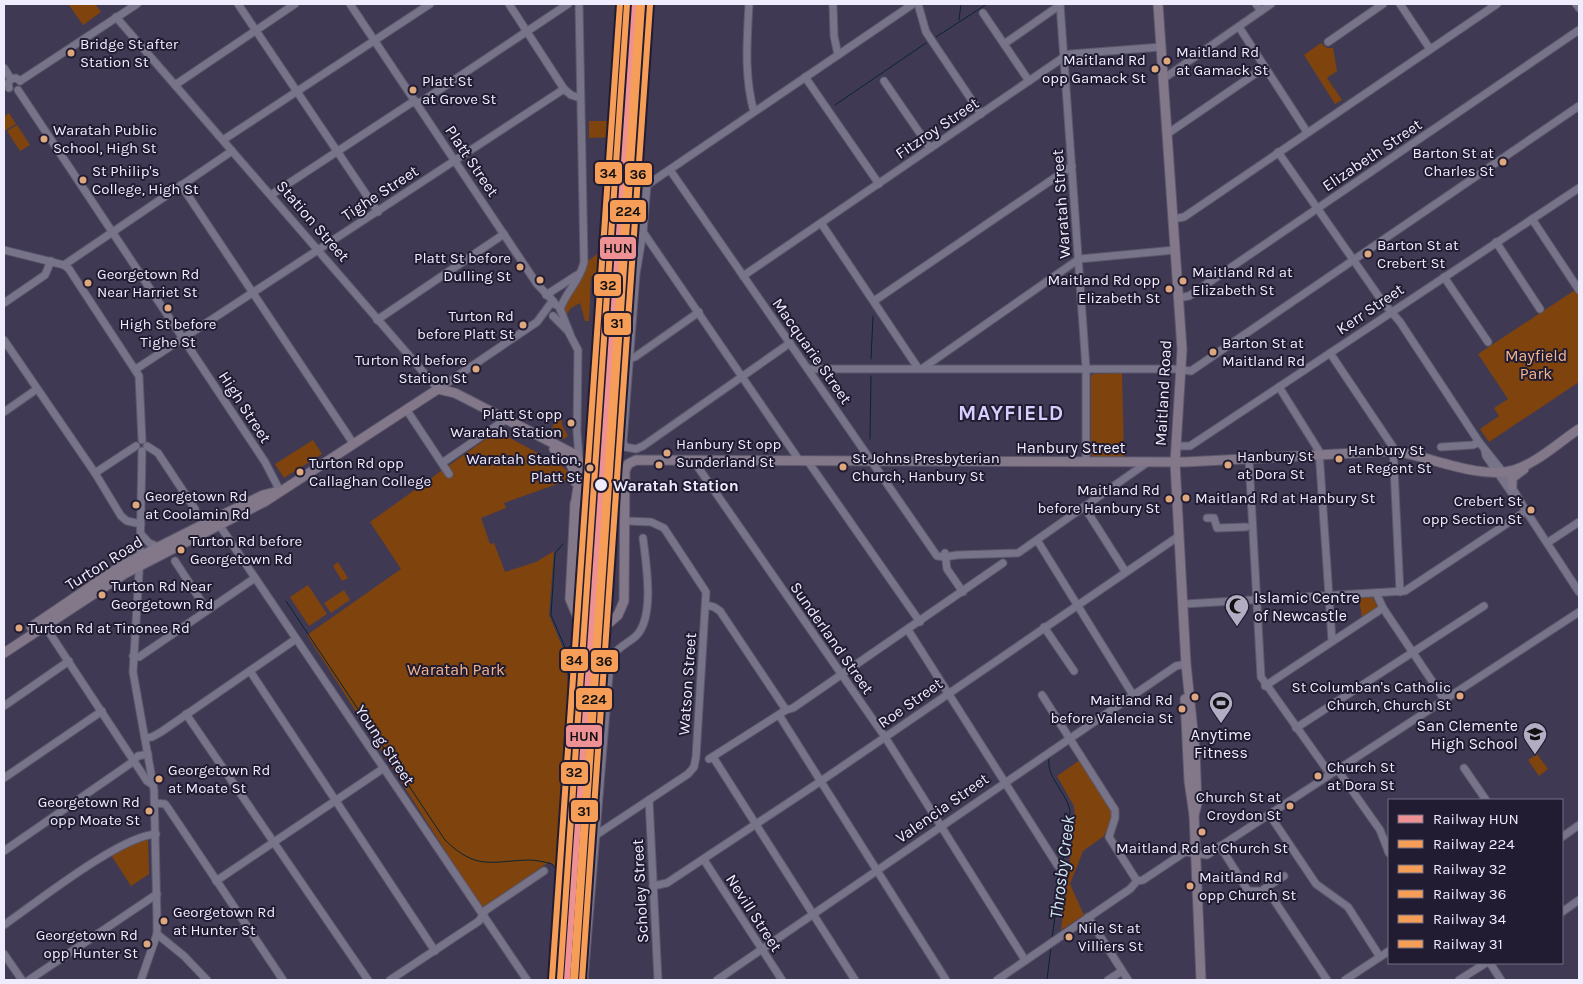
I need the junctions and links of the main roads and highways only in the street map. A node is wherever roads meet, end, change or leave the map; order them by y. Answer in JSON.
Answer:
{"nodes":[{"id":1,"x":1158,"y":4,"type":"edge"},
{"id":2,"x":505,"y":420,"type":"junction"},
{"id":3,"x":1579,"y":429,"type":"edge"},
{"id":4,"x":570,"y":451,"type":"junction"},
{"id":5,"x":1539,"y":456,"type":"junction"},
{"id":6,"x":1175,"y":462,"type":"junction"},
{"id":7,"x":577,"y":475,"type":"junction"},
{"id":8,"x":1512,"y":486,"type":"road end"},
{"id":9,"x":280,"y":491,"type":"junction"},
{"id":10,"x":4,"y":645,"type":"edge"},
{"id":11,"x":4,"y":653,"type":"edge"},
{"id":12,"x":1201,"y":980,"type":"edge"}],
"edges":[{"from":1,"to":6,"type":"main road","name":"Maitland Road"},
{"from":2,"to":4,"type":"main road"},
{"from":2,"to":7,"type":"main road"},
{"from":2,"to":9,"type":"main road","name":"Turton Road"},
{"from":3,"to":5,"type":"main road"},
{"from":4,"to":7,"type":"main road"},
{"from":4,"to":7,"type":"main road"},
{"from":5,"to":6,"type":"main road","name":"Hanbury Street"},
{"from":5,"to":8,"type":"main road"},
{"from":6,"to":7,"type":"main road","name":"Hanbury Street","bridge":true},
{"from":6,"to":12,"type":"main road","name":"Maitland Road"},
{"from":9,"to":10,"type":"main road","name":"Turton Road"},
{"from":9,"to":11,"type":"main road","name":"Turton Road"}]}
